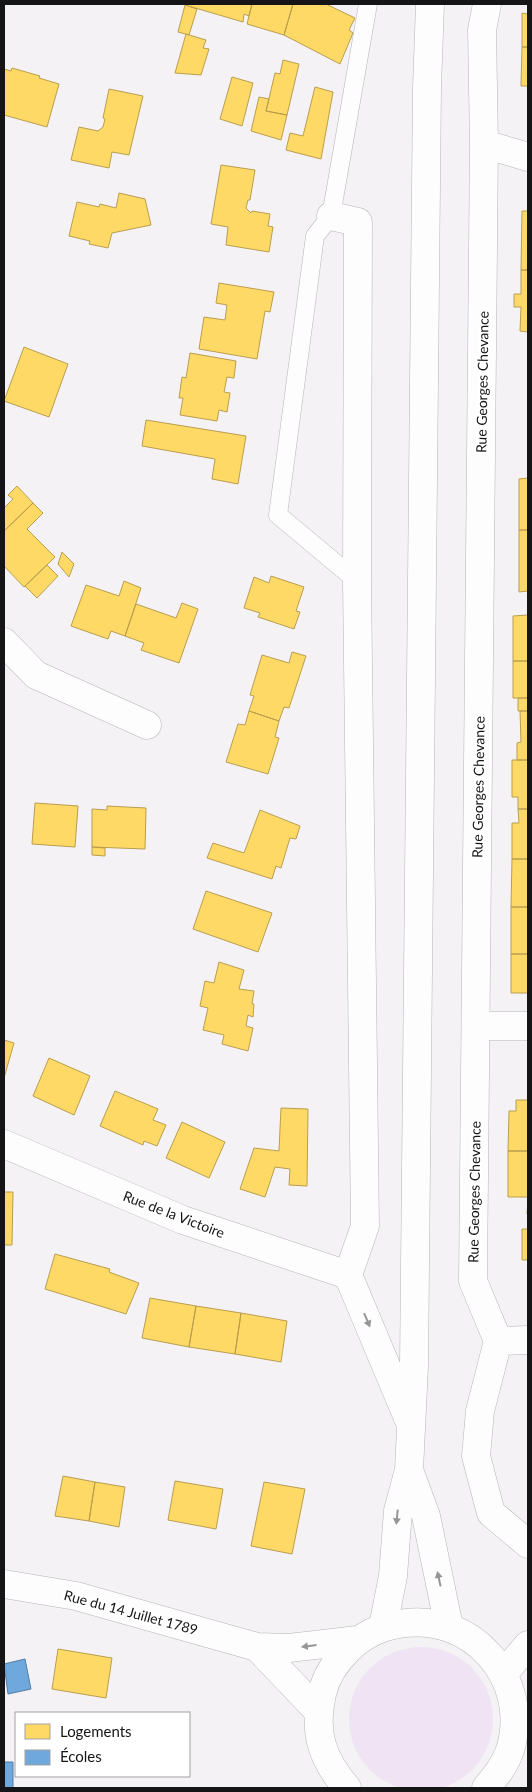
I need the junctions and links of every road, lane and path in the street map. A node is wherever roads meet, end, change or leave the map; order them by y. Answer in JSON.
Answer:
{"nodes":[{"id":1,"x":368,"y":4,"type":"edge"},
{"id":2,"x":430,"y":4,"type":"edge"},
{"id":3,"x":487,"y":4,"type":"edge"},
{"id":4,"x":484,"y":144,"type":"junction"},
{"id":5,"x":528,"y":157,"type":"edge"},
{"id":6,"x":332,"y":216,"type":"junction"},
{"id":7,"x":357,"y":582,"type":"junction"},
{"id":8,"x":4,"y":642,"type":"edge"},
{"id":9,"x":146,"y":725,"type":"dead end"},
{"id":10,"x":476,"y":1026,"type":"junction"},
{"id":11,"x":528,"y":1026,"type":"edge"},
{"id":12,"x":4,"y":1144,"type":"edge"},
{"id":13,"x":348,"y":1276,"type":"junction"},
{"id":14,"x":528,"y":1340,"type":"edge"},
{"id":15,"x":498,"y":1341,"type":"junction"},
{"id":16,"x":411,"y":1427,"type":"junction"},
{"id":17,"x":409,"y":1470,"type":"junction"},
{"id":18,"x":528,"y":1544,"type":"edge"},
{"id":19,"x":4,"y":1584,"type":"edge"},
{"id":20,"x":383,"y":1627,"type":"junction"},
{"id":21,"x":449,"y":1627,"type":"junction"},
{"id":22,"x":358,"y":1640,"type":"junction"},
{"id":23,"x":528,"y":1644,"type":"edge"},
{"id":24,"x":257,"y":1647,"type":"junction"},
{"id":25,"x":504,"y":1674,"type":"junction"},
{"id":26,"x":318,"y":1711,"type":"junction"},
{"id":27,"x":497,"y":1783,"type":"edge"},
{"id":28,"x":347,"y":1788,"type":"edge"}],
"edges":[{"from":1,"to":6,"type":"lane"},
{"from":2,"to":16,"type":"street"},
{"from":3,"to":4,"type":"street","name":"Rue Georges Chevance"},
{"from":4,"to":5,"type":"street"},
{"from":4,"to":10,"type":"street","name":"Rue Georges Chevance"},
{"from":6,"to":7,"type":"street"},
{"from":6,"to":7,"type":"lane"},
{"from":7,"to":13,"type":"street"},
{"from":8,"to":9,"type":"street"},
{"from":10,"to":11,"type":"street"},
{"from":10,"to":15,"type":"street","name":"Rue Georges Chevance"},
{"from":12,"to":13,"type":"street","name":"Rue de la Victoire"},
{"from":13,"to":16,"type":"street","one_way":true},
{"from":14,"to":15,"type":"street"},
{"from":15,"to":18,"type":"street"},
{"from":16,"to":17,"type":"street"},
{"from":17,"to":20,"type":"street","one_way":true},
{"from":21,"to":17,"type":"street","one_way":true},
{"from":19,"to":24,"type":"street","name":"Rue du 14 Juillet 1789"},
{"from":20,"to":21,"type":"street"},
{"from":20,"to":22,"type":"street"},
{"from":21,"to":25,"type":"street"},
{"from":22,"to":24,"type":"street","name":"Rue du 14 Juillet 1789","one_way":true},
{"from":22,"to":26,"type":"street"},
{"from":23,"to":25,"type":"street"},
{"from":24,"to":26,"type":"street"},
{"from":25,"to":27,"type":"street"},
{"from":26,"to":28,"type":"street"}]}
